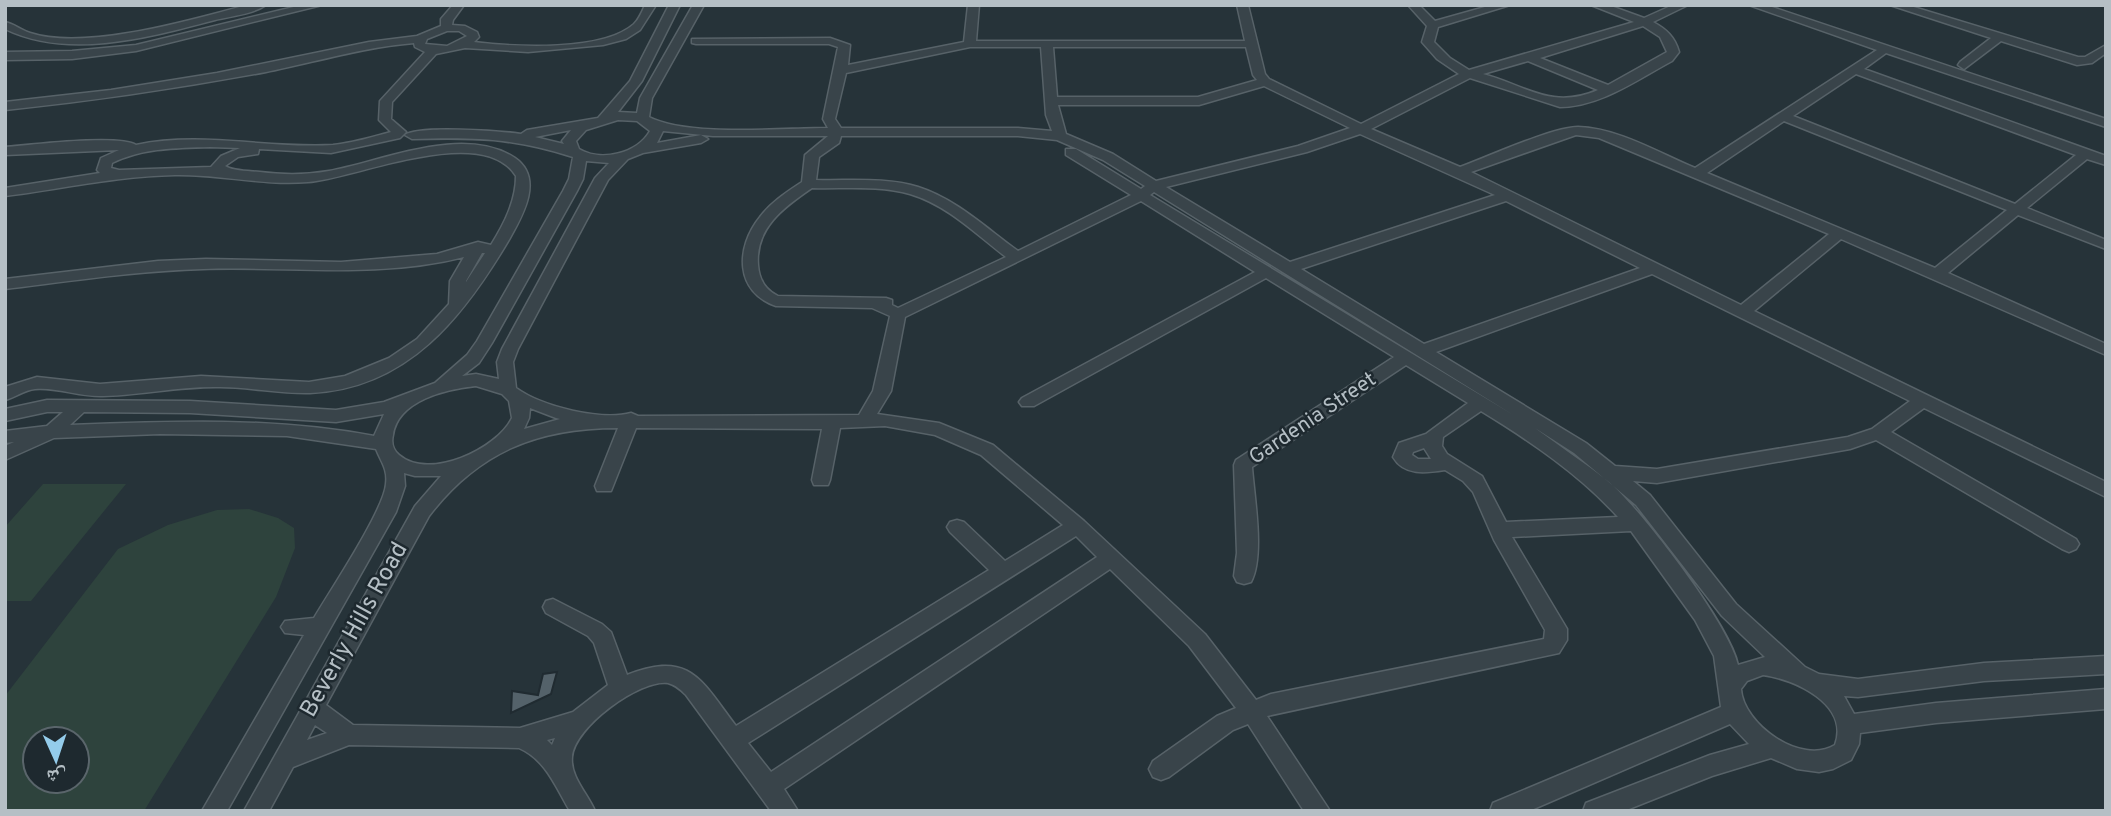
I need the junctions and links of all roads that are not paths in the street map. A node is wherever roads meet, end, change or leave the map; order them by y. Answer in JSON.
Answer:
{"nodes":[{"id":1,"x":281,"y":5,"type":"edge"},
{"id":2,"x":459,"y":5,"type":"edge"},
{"id":3,"x":651,"y":5,"type":"edge"},
{"id":4,"x":675,"y":5,"type":"edge"},
{"id":5,"x":699,"y":5,"type":"edge"},
{"id":6,"x":974,"y":5,"type":"edge"},
{"id":7,"x":1242,"y":5,"type":"edge"},
{"id":8,"x":1413,"y":5,"type":"edge"},
{"id":9,"x":1505,"y":5,"type":"edge"},
{"id":10,"x":1596,"y":5,"type":"edge"},
{"id":11,"x":1683,"y":5,"type":"edge"},
{"id":12,"x":1783,"y":5,"type":"edge"},
{"id":13,"x":1895,"y":5,"type":"edge"},
{"id":14,"x":308,"y":6,"type":"edge"},
{"id":15,"x":1758,"y":7,"type":"edge"},
{"id":16,"x":260,"y":11,"type":"edge"},
{"id":17,"x":1929,"y":11,"type":"edge"},
{"id":18,"x":1429,"y":20,"type":"junction"},
{"id":19,"x":1646,"y":23,"type":"junction"},
{"id":20,"x":5,"y":25,"type":"edge"},
{"id":21,"x":1848,"y":27,"type":"junction"},
{"id":22,"x":446,"y":28,"type":"junction"},
{"id":23,"x":1835,"y":32,"type":"junction"},
{"id":24,"x":1998,"y":38,"type":"junction"},
{"id":25,"x":116,"y":39,"type":"junction"},
{"id":26,"x":419,"y":40,"type":"junction"},
{"id":27,"x":696,"y":41,"type":"dead end"},
{"id":28,"x":465,"y":44,"type":"junction"},
{"id":29,"x":970,"y":44,"type":"junction"},
{"id":30,"x":1047,"y":44,"type":"junction"},
{"id":31,"x":1252,"y":44,"type":"junction"},
{"id":32,"x":1899,"y":44,"type":"junction"},
{"id":33,"x":2021,"y":45,"type":"junction"},
{"id":34,"x":5,"y":47,"type":"edge"},
{"id":35,"x":2106,"y":48,"type":"edge"},
{"id":36,"x":432,"y":50,"type":"junction"},
{"id":37,"x":2073,"y":50,"type":"dead end"},
{"id":38,"x":1883,"y":51,"type":"junction"},
{"id":39,"x":845,"y":53,"type":"junction"},
{"id":40,"x":5,"y":56,"type":"edge"},
{"id":41,"x":1528,"y":57,"type":"junction"},
{"id":42,"x":874,"y":62,"type":"junction"},
{"id":43,"x":1964,"y":65,"type":"junction"},
{"id":44,"x":1853,"y":69,"type":"junction"},
{"id":45,"x":841,"y":71,"type":"junction"},
{"id":46,"x":1468,"y":74,"type":"junction"},
{"id":47,"x":1265,"y":82,"type":"junction"},
{"id":48,"x":1607,"y":89,"type":"junction"},
{"id":49,"x":5,"y":106,"type":"edge"},
{"id":50,"x":1053,"y":108,"type":"junction"},
{"id":51,"x":2106,"y":113,"type":"edge"},
{"id":52,"x":1782,"y":116,"type":"junction"},
{"id":53,"x":598,"y":120,"type":"junction"},
{"id":54,"x":648,"y":122,"type":"junction"},
{"id":55,"x":2106,"y":123,"type":"edge"},
{"id":56,"x":1361,"y":129,"type":"junction"},
{"id":57,"x":2106,"y":129,"type":"edge"},
{"id":58,"x":833,"y":130,"type":"junction"},
{"id":59,"x":401,"y":135,"type":"junction"},
{"id":60,"x":509,"y":136,"type":"junction"},
{"id":61,"x":797,"y":136,"type":"junction"},
{"id":62,"x":1018,"y":136,"type":"junction"},
{"id":63,"x":1060,"y":136,"type":"junction"},
{"id":64,"x":215,"y":144,"type":"junction"},
{"id":65,"x":94,"y":145,"type":"junction"},
{"id":66,"x":1631,"y":145,"type":"junction"},
{"id":67,"x":144,"y":147,"type":"junction"},
{"id":68,"x":643,"y":149,"type":"junction"},
{"id":69,"x":5,"y":151,"type":"edge"},
{"id":70,"x":2085,"y":154,"type":"junction"},
{"id":71,"x":577,"y":155,"type":"junction"},
{"id":72,"x":812,"y":155,"type":"junction"},
{"id":73,"x":623,"y":156,"type":"junction"},
{"id":74,"x":102,"y":161,"type":"junction"},
{"id":75,"x":2106,"y":161,"type":"edge"},
{"id":76,"x":220,"y":163,"type":"junction"},
{"id":77,"x":1461,"y":172,"type":"junction"},
{"id":78,"x":1697,"y":173,"type":"junction"},
{"id":79,"x":117,"y":174,"type":"junction"},
{"id":80,"x":809,"y":184,"type":"junction"},
{"id":81,"x":47,"y":186,"type":"junction"},
{"id":82,"x":5,"y":192,"type":"edge"},
{"id":83,"x":1507,"y":195,"type":"junction"},
{"id":84,"x":1147,"y":196,"type":"junction"},
{"id":85,"x":516,"y":208,"type":"junction"},
{"id":86,"x":1782,"y":209,"type":"junction"},
{"id":87,"x":2016,"y":210,"type":"junction"},
{"id":88,"x":1839,"y":233,"type":"junction"},
{"id":89,"x":2106,"y":245,"type":"edge"},
{"id":90,"x":475,"y":250,"type":"junction"},
{"id":91,"x":495,"y":250,"type":"junction"},
{"id":92,"x":1016,"y":257,"type":"junction"},
{"id":93,"x":437,"y":259,"type":"junction"},
{"id":94,"x":1288,"y":268,"type":"junction"},
{"id":95,"x":1654,"y":268,"type":"junction"},
{"id":96,"x":483,"y":269,"type":"junction"},
{"id":97,"x":463,"y":270,"type":"junction"},
{"id":98,"x":1266,"y":272,"type":"junction"},
{"id":99,"x":1937,"y":274,"type":"junction"},
{"id":100,"x":5,"y":284,"type":"edge"},
{"id":101,"x":925,"y":301,"type":"junction"},
{"id":102,"x":456,"y":303,"type":"junction"},
{"id":103,"x":874,"y":303,"type":"junction"},
{"id":104,"x":1345,"y":312,"type":"junction"},
{"id":105,"x":1743,"y":312,"type":"junction"},
{"id":106,"x":898,"y":314,"type":"junction"},
{"id":107,"x":2106,"y":351,"type":"edge"},
{"id":108,"x":1415,"y":354,"type":"junction"},
{"id":109,"x":436,"y":388,"type":"junction"},
{"id":110,"x":513,"y":392,"type":"junction"},
{"id":111,"x":5,"y":394,"type":"edge"},
{"id":112,"x":417,"y":397,"type":"junction"},
{"id":113,"x":1924,"y":400,"type":"junction"},
{"id":114,"x":1028,"y":402,"type":"dead end"},
{"id":115,"x":1480,"y":403,"type":"junction"},
{"id":116,"x":79,"y":407,"type":"junction"},
{"id":117,"x":190,"y":407,"type":"junction"},
{"id":118,"x":5,"y":415,"type":"edge"},
{"id":119,"x":875,"y":420,"type":"junction"},
{"id":120,"x":630,"y":421,"type":"junction"},
{"id":121,"x":832,"y":421,"type":"junction"},
{"id":122,"x":174,"y":426,"type":"junction"},
{"id":123,"x":52,"y":432,"type":"junction"},
{"id":124,"x":1878,"y":433,"type":"junction"},
{"id":125,"x":5,"y":437,"type":"edge"},
{"id":126,"x":1432,"y":438,"type":"junction"},
{"id":127,"x":382,"y":444,"type":"junction"},
{"id":128,"x":492,"y":450,"type":"junction"},
{"id":129,"x":5,"y":454,"type":"edge"},
{"id":130,"x":471,"y":461,"type":"junction"},
{"id":131,"x":394,"y":462,"type":"junction"},
{"id":132,"x":1449,"y":463,"type":"junction"},
{"id":133,"x":1612,"y":472,"type":"junction"},
{"id":134,"x":1657,"y":476,"type":"junction"},
{"id":135,"x":821,"y":480,"type":"dead end"},
{"id":136,"x":604,"y":486,"type":"dead end"},
{"id":137,"x":2106,"y":490,"type":"edge"},
{"id":138,"x":1643,"y":500,"type":"junction"},
{"id":139,"x":1636,"y":523,"type":"junction"},
{"id":140,"x":1077,"y":526,"type":"junction"},
{"id":141,"x":953,"y":530,"type":"dead end"},
{"id":142,"x":1499,"y":530,"type":"junction"},
{"id":143,"x":2069,"y":544,"type":"dead end"},
{"id":144,"x":1111,"y":558,"type":"junction"},
{"id":145,"x":999,"y":575,"type":"junction"},
{"id":146,"x":1244,"y":576,"type":"dead end"},
{"id":147,"x":1715,"y":591,"type":"junction"},
{"id":148,"x":1689,"y":596,"type":"junction"},
{"id":149,"x":553,"y":607,"type":"dead end"},
{"id":150,"x":321,"y":626,"type":"junction"},
{"id":151,"x":292,"y":627,"type":"dead end"},
{"id":152,"x":2106,"y":665,"type":"edge"},
{"id":153,"x":1806,"y":678,"type":"junction"},
{"id":154,"x":1731,"y":684,"type":"junction"},
{"id":155,"x":621,"y":691,"type":"junction"},
{"id":156,"x":2106,"y":699,"type":"edge"},
{"id":157,"x":313,"y":706,"type":"junction"},
{"id":158,"x":1251,"y":710,"type":"junction"},
{"id":159,"x":1733,"y":712,"type":"junction"},
{"id":160,"x":579,"y":720,"type":"junction"},
{"id":161,"x":1849,"y":725,"type":"junction"},
{"id":162,"x":349,"y":736,"type":"junction"},
{"id":163,"x":520,"y":738,"type":"junction"},
{"id":164,"x":733,"y":740,"type":"junction"},
{"id":165,"x":1770,"y":748,"type":"junction"},
{"id":166,"x":283,"y":760,"type":"junction"},
{"id":167,"x":561,"y":768,"type":"junction"},
{"id":168,"x":1161,"y":769,"type":"dead end"},
{"id":169,"x":768,"y":787,"type":"junction"},
{"id":170,"x":214,"y":811,"type":"edge"},
{"id":171,"x":256,"y":811,"type":"edge"},
{"id":172,"x":583,"y":811,"type":"edge"},
{"id":173,"x":786,"y":811,"type":"edge"},
{"id":174,"x":1318,"y":811,"type":"edge"},
{"id":175,"x":1502,"y":811,"type":"edge"},
{"id":176,"x":1595,"y":811,"type":"edge"}],
"edges":[{"from":1,"to":16,"type":"street"},
{"from":2,"to":22,"type":"street"},
{"from":3,"to":28,"type":"street"},
{"from":4,"to":53,"type":"street"},
{"from":5,"to":54,"type":"street"},
{"from":6,"to":29,"type":"street"},
{"from":7,"to":31,"type":"street"},
{"from":8,"to":18,"type":"street"},
{"from":9,"to":18,"type":"street"},
{"from":10,"to":19,"type":"street"},
{"from":11,"to":19,"type":"street"},
{"from":12,"to":21,"type":"street"},
{"from":13,"to":17,"type":"street"},
{"from":14,"to":16,"type":"street"},
{"from":15,"to":23,"type":"street"},
{"from":15,"to":38,"type":"street"},
{"from":16,"to":25,"type":"street"},
{"from":16,"to":40,"type":"street"},
{"from":17,"to":24,"type":"street"},
{"from":18,"to":46,"type":"street"},
{"from":19,"to":41,"type":"street"},
{"from":19,"to":48,"type":"street"},
{"from":20,"to":25,"type":"street"},
{"from":21,"to":23,"type":"street"},
{"from":21,"to":32,"type":"street"},
{"from":22,"to":26,"type":"street"},
{"from":22,"to":28,"type":"street"},
{"from":23,"to":38,"type":"street"},
{"from":24,"to":33,"type":"street"},
{"from":24,"to":43,"type":"street"},
{"from":25,"to":34,"type":"street"},
{"from":26,"to":36,"type":"street"},
{"from":26,"to":49,"type":"street"},
{"from":27,"to":39,"type":"street"},
{"from":28,"to":36,"type":"street"},
{"from":29,"to":30,"type":"street"},
{"from":29,"to":42,"type":"street"},
{"from":30,"to":31,"type":"street"},
{"from":30,"to":50,"type":"street"},
{"from":31,"to":47,"type":"street"},
{"from":32,"to":38,"type":"street"},
{"from":32,"to":43,"type":"street"},
{"from":33,"to":35,"type":"street"},
{"from":33,"to":37,"type":"street"},
{"from":36,"to":59,"type":"street"},
{"from":38,"to":44,"type":"street"},
{"from":38,"to":55,"type":"street"},
{"from":38,"to":57,"type":"street"},
{"from":39,"to":42,"type":"street"},
{"from":39,"to":45,"type":"street"},
{"from":41,"to":46,"type":"street"},
{"from":41,"to":48,"type":"street"},
{"from":42,"to":45,"type":"street"},
{"from":43,"to":51,"type":"street"},
{"from":44,"to":52,"type":"street"},
{"from":44,"to":70,"type":"street"},
{"from":45,"to":58,"type":"street"},
{"from":46,"to":48,"type":"street"},
{"from":46,"to":56,"type":"street"},
{"from":47,"to":50,"type":"street"},
{"from":47,"to":56,"type":"street"},
{"from":50,"to":62,"type":"street"},
{"from":50,"to":63,"type":"street"},
{"from":52,"to":78,"type":"street"},
{"from":52,"to":87,"type":"street"},
{"from":53,"to":54,"type":"street"},
{"from":53,"to":60,"type":"street"},
{"from":53,"to":71,"type":"street"},
{"from":54,"to":61,"type":"street"},
{"from":54,"to":68,"type":"street"},
{"from":56,"to":77,"type":"street"},
{"from":56,"to":84,"type":"street"},
{"from":58,"to":61,"type":"street"},
{"from":58,"to":62,"type":"street"},
{"from":58,"to":72,"type":"street"},
{"from":59,"to":60,"type":"street"},
{"from":59,"to":64,"type":"street"},
{"from":59,"to":76,"type":"street"},
{"from":60,"to":71,"type":"street"},
{"from":61,"to":68,"type":"street"},
{"from":61,"to":72,"type":"street"},
{"from":62,"to":63,"type":"street"},
{"from":62,"to":84,"type":"street"},
{"from":63,"to":84,"type":"street"},
{"from":64,"to":67,"type":"street"},
{"from":64,"to":76,"type":"street"},
{"from":65,"to":67,"type":"street"},
{"from":65,"to":69,"type":"street"},
{"from":65,"to":74,"type":"street"},
{"from":66,"to":77,"type":"street"},
{"from":66,"to":78,"type":"street"},
{"from":66,"to":86,"type":"street"},
{"from":67,"to":74,"type":"street"},
{"from":68,"to":73,"type":"street"},
{"from":70,"to":75,"type":"street"},
{"from":70,"to":87,"type":"street"},
{"from":71,"to":73,"type":"street"},
{"from":71,"to":109,"type":"street"},
{"from":72,"to":80,"type":"street"},
{"from":73,"to":110,"type":"street"},
{"from":74,"to":79,"type":"street"},
{"from":74,"to":81,"type":"street"},
{"from":76,"to":79,"type":"street"},
{"from":76,"to":85,"type":"street"},
{"from":77,"to":83,"type":"street"},
{"from":78,"to":86,"type":"street"},
{"from":79,"to":81,"type":"street"},
{"from":80,"to":92,"type":"street"},
{"from":80,"to":103,"type":"street"},
{"from":81,"to":82,"type":"street"},
{"from":83,"to":94,"type":"street"},
{"from":83,"to":95,"type":"street"},
{"from":84,"to":92,"type":"street"},
{"from":84,"to":94,"type":"street"},
{"from":84,"to":98,"type":"street"},
{"from":85,"to":90,"type":"street"},
{"from":85,"to":91,"type":"street"},
{"from":86,"to":88,"type":"street"},
{"from":87,"to":89,"type":"street"},
{"from":87,"to":99,"type":"street"},
{"from":88,"to":99,"type":"street"},
{"from":88,"to":105,"type":"street"},
{"from":90,"to":91,"type":"street"},
{"from":90,"to":93,"type":"street"},
{"from":90,"to":97,"type":"street"},
{"from":91,"to":96,"type":"street"},
{"from":92,"to":101,"type":"street"},
{"from":93,"to":97,"type":"street"},
{"from":93,"to":100,"type":"street"},
{"from":94,"to":104,"type":"street"},
{"from":95,"to":105,"type":"street"},
{"from":95,"to":108,"type":"street"},
{"from":96,"to":97,"type":"street"},
{"from":96,"to":102,"type":"street"},
{"from":97,"to":102,"type":"street"},
{"from":98,"to":104,"type":"street"},
{"from":98,"to":114,"type":"street"},
{"from":99,"to":107,"type":"street"},
{"from":101,"to":103,"type":"street"},
{"from":101,"to":106,"type":"street"},
{"from":102,"to":111,"type":"street"},
{"from":103,"to":106,"type":"street"},
{"from":104,"to":108,"type":"street"},
{"from":105,"to":113,"type":"street"},
{"from":106,"to":119,"type":"street"},
{"from":108,"to":115,"type":"street"},
{"from":108,"to":133,"type":"street"},
{"from":108,"to":146,"type":"street","name":"Gardenia Street"},
{"from":109,"to":110,"type":"street"},
{"from":109,"to":112,"type":"street"},
{"from":110,"to":120,"type":"street"},
{"from":110,"to":128,"type":"street"},
{"from":112,"to":117,"type":"street"},
{"from":112,"to":127,"type":"street"},
{"from":113,"to":124,"type":"street"},
{"from":113,"to":137,"type":"street"},
{"from":115,"to":126,"type":"street"},
{"from":115,"to":139,"type":"street"},
{"from":116,"to":117,"type":"street"},
{"from":116,"to":118,"type":"street"},
{"from":116,"to":123,"type":"street"},
{"from":117,"to":122,"type":"street"},
{"from":119,"to":121,"type":"street"},
{"from":119,"to":140,"type":"street"},
{"from":120,"to":121,"type":"street"},
{"from":120,"to":128,"type":"street"},
{"from":120,"to":136,"type":"street"},
{"from":121,"to":135,"type":"street"},
{"from":122,"to":123,"type":"street"},
{"from":122,"to":127,"type":"street"},
{"from":123,"to":125,"type":"street"},
{"from":123,"to":129,"type":"street"},
{"from":124,"to":134,"type":"street"},
{"from":124,"to":143,"type":"street"},
{"from":126,"to":132,"type":"street"},
{"from":126,"to":132,"type":"street"},
{"from":127,"to":131,"type":"street"},
{"from":128,"to":130,"type":"street"},
{"from":130,"to":131,"type":"street"},
{"from":130,"to":157,"type":"street","name":"Beverly Hills Road"},
{"from":131,"to":150,"type":"street","name":"Beverly Hills Road"},
{"from":132,"to":142,"type":"street"},
{"from":133,"to":134,"type":"street"},
{"from":133,"to":138,"type":"street"},
{"from":134,"to":138,"type":"street"},
{"from":138,"to":147,"type":"street"},
{"from":139,"to":142,"type":"street"},
{"from":139,"to":148,"type":"street"},
{"from":140,"to":144,"type":"street"},
{"from":140,"to":145,"type":"street"},
{"from":141,"to":145,"type":"street"},
{"from":142,"to":158,"type":"street"},
{"from":144,"to":158,"type":"street"},
{"from":144,"to":169,"type":"street"},
{"from":145,"to":164,"type":"street"},
{"from":147,"to":148,"type":"street"},
{"from":147,"to":153,"type":"street"},
{"from":148,"to":154,"type":"street"},
{"from":149,"to":155,"type":"street"},
{"from":150,"to":151,"type":"street"},
{"from":150,"to":170,"type":"street","name":"Beverly Hills Road"},
{"from":152,"to":153,"type":"street"},
{"from":153,"to":154,"type":"street"},
{"from":153,"to":161,"type":"street"},
{"from":154,"to":159,"type":"street"},
{"from":155,"to":160,"type":"street"},
{"from":155,"to":164,"type":"street"},
{"from":156,"to":161,"type":"street"},
{"from":157,"to":162,"type":"street"},
{"from":157,"to":166,"type":"street","name":"Beverly Hills Road"},
{"from":158,"to":168,"type":"street"},
{"from":158,"to":174,"type":"street"},
{"from":159,"to":165,"type":"street"},
{"from":159,"to":175,"type":"street"},
{"from":160,"to":163,"type":"street"},
{"from":160,"to":167,"type":"street"},
{"from":161,"to":165,"type":"street"},
{"from":162,"to":163,"type":"street"},
{"from":162,"to":166,"type":"street"},
{"from":163,"to":167,"type":"street"},
{"from":164,"to":169,"type":"street"},
{"from":165,"to":176,"type":"street"},
{"from":166,"to":171,"type":"street","name":"Beverly Hills Road"},
{"from":167,"to":172,"type":"street"},
{"from":169,"to":173,"type":"street"}]}
